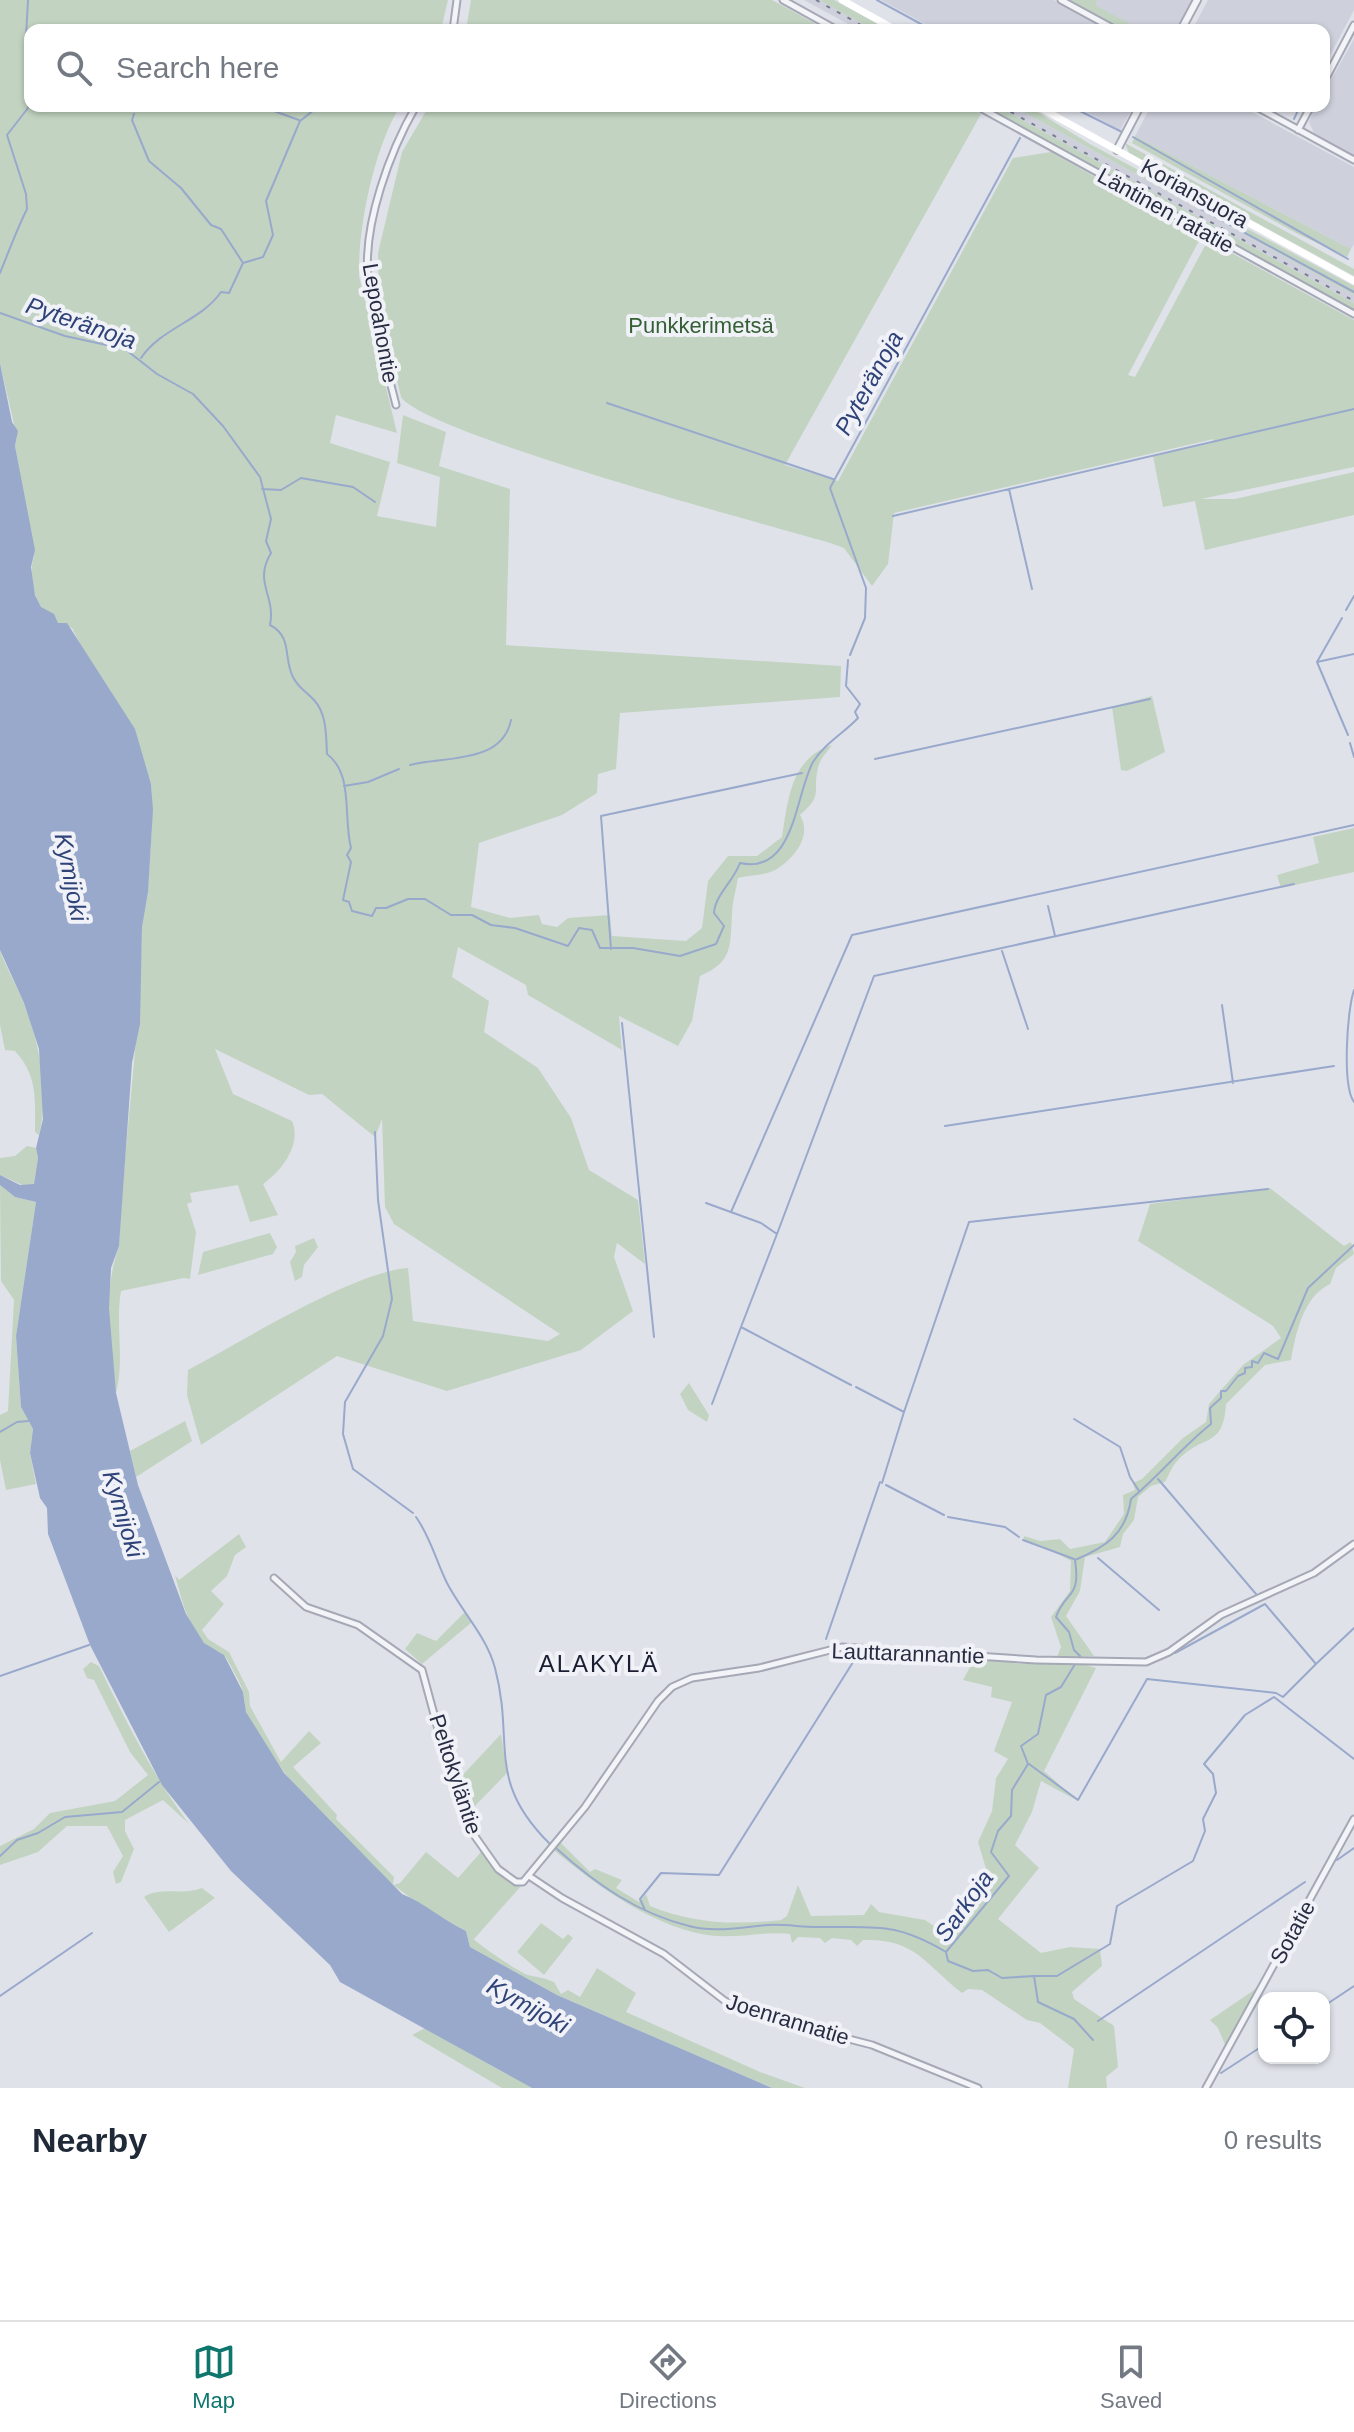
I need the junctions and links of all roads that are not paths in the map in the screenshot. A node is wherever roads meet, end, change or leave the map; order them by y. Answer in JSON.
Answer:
{"nodes":[{"id":1,"x":457,"y":0,"type":"edge"},
{"id":2,"x":783,"y":0,"type":"edge"},
{"id":3,"x":842,"y":0,"type":"edge"},
{"id":4,"x":1061,"y":0,"type":"edge"},
{"id":5,"x":1197,"y":0,"type":"edge"},
{"id":6,"x":454,"y":24,"type":"edge"},
{"id":7,"x":826,"y":24,"type":"edge"},
{"id":8,"x":885,"y":24,"type":"edge"},
{"id":9,"x":1105,"y":24,"type":"edge"},
{"id":10,"x":1184,"y":24,"type":"edge"},
{"id":11,"x":1354,"y":25,"type":"edge"},
{"id":12,"x":1330,"y":71,"type":"edge"},
{"id":13,"x":413,"y":112,"type":"edge"},
{"id":14,"x":988,"y":112,"type":"edge"},
{"id":15,"x":1048,"y":112,"type":"edge"},
{"id":16,"x":1137,"y":112,"type":"edge"},
{"id":17,"x":1266,"y":112,"type":"edge"},
{"id":18,"x":1308,"y":112,"type":"edge"},
{"id":19,"x":1298,"y":130,"type":"junction"},
{"id":20,"x":1117,"y":150,"type":"junction"},
{"id":21,"x":1354,"y":160,"type":"edge"},
{"id":22,"x":1354,"y":281,"type":"edge"},
{"id":23,"x":1354,"y":314,"type":"edge"},
{"id":24,"x":396,"y":405,"type":"dead end"},
{"id":25,"x":1354,"y":1544,"type":"edge"},
{"id":26,"x":274,"y":1578,"type":"dead end"},
{"id":27,"x":1354,"y":1819,"type":"edge"},
{"id":28,"x":529,"y":1876,"type":"junction"},
{"id":29,"x":978,"y":2088,"type":"edge"},
{"id":30,"x":1206,"y":2088,"type":"edge"}],
"edges":[{"from":1,"to":6,"type":"street"},
{"from":2,"to":7,"type":"street"},
{"from":3,"to":8,"type":"main road"},
{"from":4,"to":9,"type":"street"},
{"from":5,"to":10,"type":"street"},
{"from":11,"to":12,"type":"street"},
{"from":13,"to":24,"type":"street","name":"Lepoahontie"},
{"from":14,"to":23,"type":"street","name":"Läntinen ratatie"},
{"from":15,"to":20,"type":"main road","name":"Koriansuora"},
{"from":16,"to":20,"type":"street"},
{"from":17,"to":19,"type":"street"},
{"from":18,"to":19,"type":"street"},
{"from":19,"to":21,"type":"street"},
{"from":20,"to":22,"type":"main road","name":"Koriansuora"},
{"from":25,"to":28,"type":"street","name":"Lauttarannantie"},
{"from":26,"to":28,"type":"street","name":"Peltokyläntie"},
{"from":27,"to":30,"type":"street","name":"Sotatie"},
{"from":28,"to":29,"type":"street","name":"Joenrannatie"}]}
